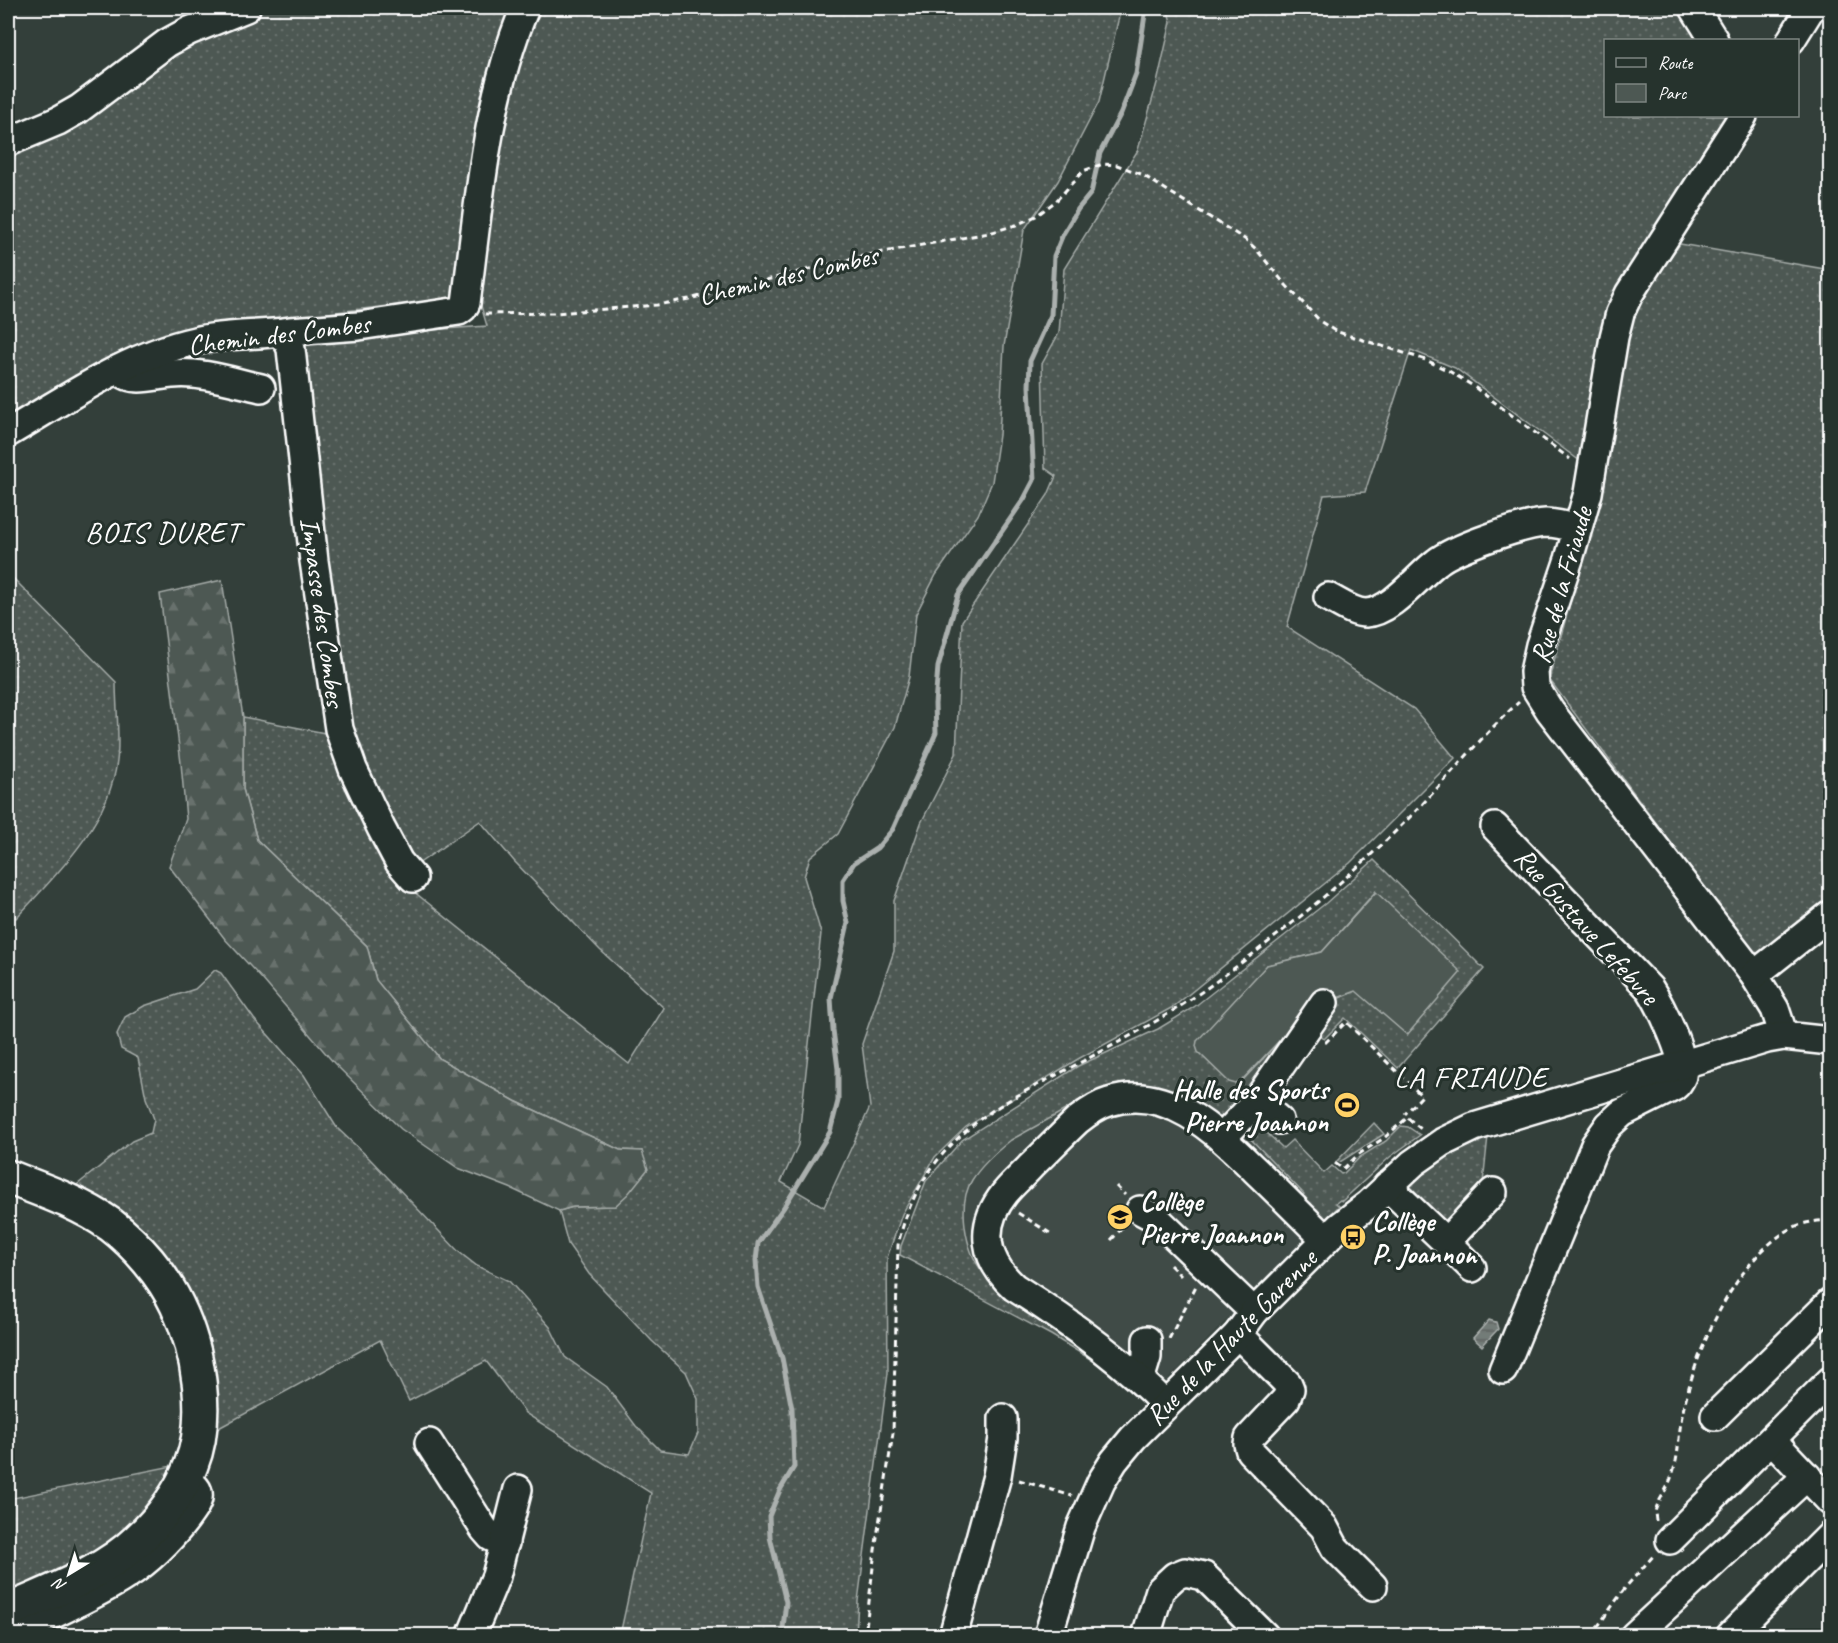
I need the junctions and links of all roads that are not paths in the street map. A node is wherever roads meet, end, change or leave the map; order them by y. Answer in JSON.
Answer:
{"nodes":[{"id":1,"x":246,"y":8,"type":"edge"},
{"id":2,"x":525,"y":8,"type":"edge"},
{"id":3,"x":1694,"y":8,"type":"edge"},
{"id":4,"x":1811,"y":8,"type":"edge"},
{"id":5,"x":1713,"y":39,"type":"edge"},
{"id":6,"x":1792,"y":39,"type":"edge"},
{"id":7,"x":1742,"y":117,"type":"edge"},
{"id":8,"x":8,"y":142,"type":"edge"},
{"id":9,"x":280,"y":333,"type":"junction"},
{"id":10,"x":119,"y":369,"type":"junction"},
{"id":11,"x":261,"y":388,"type":"dead end"},
{"id":12,"x":8,"y":433,"type":"edge"},
{"id":13,"x":1577,"y":529,"type":"junction"},
{"id":14,"x":1328,"y":597,"type":"dead end"},
{"id":15,"x":1495,"y":826,"type":"dead end"},
{"id":16,"x":413,"y":878,"type":"dead end"},
{"id":17,"x":1830,"y":915,"type":"edge"},
{"id":18,"x":1754,"y":975,"type":"junction"},
{"id":19,"x":1324,"y":1003,"type":"dead end"},
{"id":20,"x":1830,"y":1029,"type":"edge"},
{"id":21,"x":1784,"y":1036,"type":"junction"},
{"id":22,"x":1830,"y":1040,"type":"edge"},
{"id":23,"x":1681,"y":1064,"type":"junction"},
{"id":24,"x":1255,"y":1102,"type":"junction"},
{"id":25,"x":1279,"y":1120,"type":"dead end"},
{"id":26,"x":1222,"y":1138,"type":"junction"},
{"id":27,"x":8,"y":1177,"type":"edge"},
{"id":28,"x":1387,"y":1186,"type":"junction"},
{"id":29,"x":1494,"y":1192,"type":"dead end"},
{"id":30,"x":1131,"y":1210,"type":"road end"},
{"id":31,"x":1326,"y":1240,"type":"junction"},
{"id":32,"x":1446,"y":1242,"type":"junction"},
{"id":33,"x":1472,"y":1268,"type":"dead end"},
{"id":34,"x":1830,"y":1303,"type":"edge"},
{"id":35,"x":1254,"y":1312,"type":"junction"},
{"id":36,"x":1238,"y":1334,"type":"junction"},
{"id":37,"x":1503,"y":1370,"type":"dead end"},
{"id":38,"x":1830,"y":1382,"type":"edge"},
{"id":39,"x":1166,"y":1405,"type":"junction"},
{"id":40,"x":1715,"y":1416,"type":"dead end"},
{"id":41,"x":1003,"y":1418,"type":"dead end"},
{"id":42,"x":1772,"y":1440,"type":"junction"},
{"id":43,"x":429,"y":1443,"type":"dead end"},
{"id":44,"x":1807,"y":1476,"type":"junction"},
{"id":45,"x":184,"y":1479,"type":"junction"},
{"id":46,"x":518,"y":1489,"type":"dead end"},
{"id":47,"x":1830,"y":1501,"type":"edge"},
{"id":48,"x":1830,"y":1536,"type":"edge"},
{"id":49,"x":1670,"y":1540,"type":"road end"},
{"id":50,"x":505,"y":1543,"type":"junction"},
{"id":51,"x":1374,"y":1586,"type":"dead end"},
{"id":52,"x":8,"y":1611,"type":"edge"},
{"id":53,"x":8,"y":1635,"type":"edge"},
{"id":54,"x":471,"y":1635,"type":"edge"},
{"id":55,"x":953,"y":1635,"type":"edge"},
{"id":56,"x":1048,"y":1635,"type":"edge"},
{"id":57,"x":1146,"y":1635,"type":"edge"},
{"id":58,"x":1264,"y":1635,"type":"edge"},
{"id":59,"x":1634,"y":1635,"type":"edge"},
{"id":60,"x":1730,"y":1635,"type":"edge"}],
"edges":[{"from":1,"to":8,"type":"street"},
{"from":2,"to":9,"type":"street","name":"Chemin des Combes"},
{"from":3,"to":5,"type":"street"},
{"from":4,"to":6,"type":"street"},
{"from":7,"to":13,"type":"street","name":"Rue de la Friaude"},
{"from":9,"to":10,"type":"street","name":"Chemin des Combes"},
{"from":9,"to":16,"type":"street","name":"Impasse des Combes"},
{"from":10,"to":11,"type":"street"},
{"from":10,"to":12,"type":"street","name":"Chemin des Combes"},
{"from":13,"to":14,"type":"street"},
{"from":13,"to":18,"type":"street","name":"Rue de la Friaude"},
{"from":15,"to":23,"type":"street","name":"Rue Gustave Lefebvre"},
{"from":17,"to":18,"type":"street"},
{"from":18,"to":21,"type":"street","name":"Rue de la Friaude"},
{"from":19,"to":24,"type":"street"},
{"from":20,"to":22,"type":"street"},
{"from":21,"to":22,"type":"street"},
{"from":21,"to":23,"type":"street","name":"Rue de la Haute Garenne"},
{"from":23,"to":28,"type":"street","name":"Rue de la Haute Garenne"},
{"from":23,"to":37,"type":"street"},
{"from":24,"to":25,"type":"street"},
{"from":24,"to":26,"type":"street"},
{"from":26,"to":31,"type":"street"},
{"from":26,"to":39,"type":"street"},
{"from":27,"to":45,"type":"main road"},
{"from":28,"to":31,"type":"street","name":"Rue de la Haute Garenne"},
{"from":28,"to":32,"type":"street"},
{"from":29,"to":32,"type":"street"},
{"from":30,"to":35,"type":"street"},
{"from":31,"to":35,"type":"street","name":"Rue de la Haute Garenne"},
{"from":32,"to":33,"type":"street"},
{"from":34,"to":40,"type":"street"},
{"from":35,"to":36,"type":"street","name":"Rue de la Haute Garenne"},
{"from":36,"to":39,"type":"street","name":"Rue de la Haute Garenne"},
{"from":36,"to":51,"type":"street"},
{"from":38,"to":42,"type":"street"},
{"from":39,"to":56,"type":"street","name":"Rue de la Haute Garenne"},
{"from":41,"to":55,"type":"street"},
{"from":42,"to":44,"type":"street"},
{"from":42,"to":49,"type":"street"},
{"from":43,"to":50,"type":"street"},
{"from":44,"to":47,"type":"street"},
{"from":44,"to":59,"type":"street"},
{"from":45,"to":52,"type":"main road"},
{"from":45,"to":53,"type":"street"},
{"from":46,"to":50,"type":"street"},
{"from":48,"to":60,"type":"street"},
{"from":50,"to":54,"type":"street"},
{"from":57,"to":58,"type":"street"}]}
